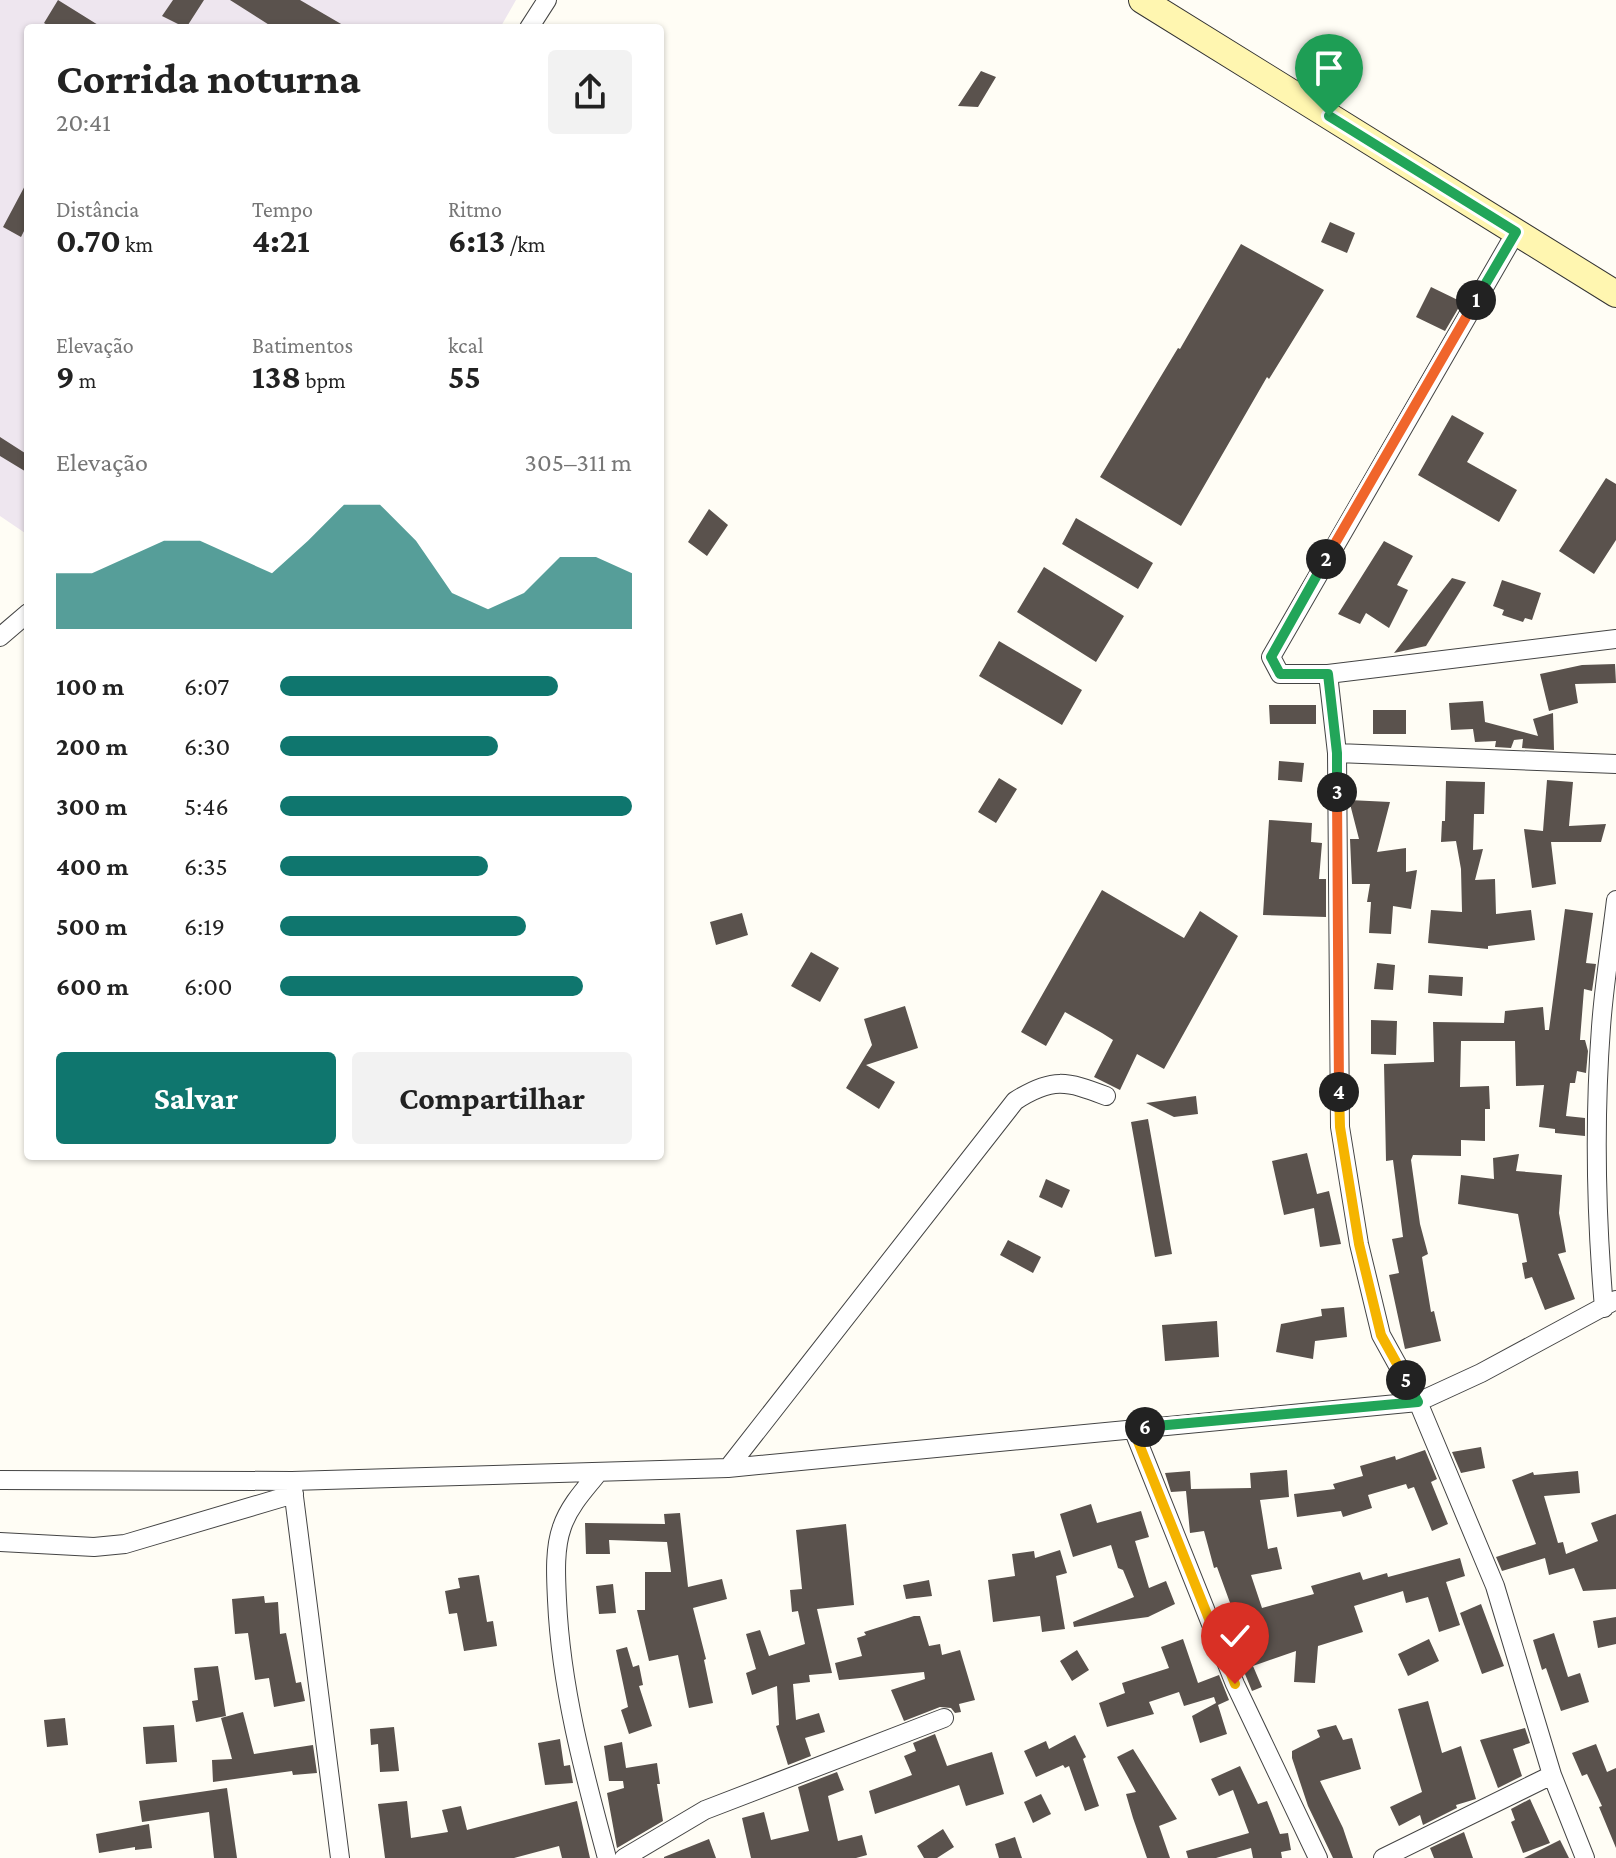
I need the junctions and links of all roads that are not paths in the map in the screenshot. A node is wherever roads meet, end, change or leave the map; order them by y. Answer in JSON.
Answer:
{"nodes":[{"id":1,"x":547,"y":0,"type":"edge"},
{"id":2,"x":1142,"y":0,"type":"edge"},
{"id":3,"x":532,"y":24,"type":"edge"},
{"id":4,"x":1516,"y":232,"type":"junction"},
{"id":5,"x":1616,"y":294,"type":"edge"},
{"id":6,"x":24,"y":616,"type":"edge"},
{"id":7,"x":0,"y":637,"type":"edge"},
{"id":8,"x":1616,"y":639,"type":"edge"},
{"id":9,"x":1328,"y":674,"type":"junction"},
{"id":10,"x":1337,"y":753,"type":"junction"},
{"id":11,"x":1616,"y":764,"type":"edge"},
{"id":12,"x":1616,"y":900,"type":"edge"},
{"id":13,"x":1106,"y":1096,"type":"dead end"},
{"id":14,"x":1610,"y":1304,"type":"edge"},
{"id":15,"x":1418,"y":1402,"type":"junction"},
{"id":16,"x":1133,"y":1429,"type":"junction"},
{"id":17,"x":728,"y":1468,"type":"junction"},
{"id":18,"x":599,"y":1472,"type":"junction"},
{"id":19,"x":0,"y":1480,"type":"edge"},
{"id":20,"x":293,"y":1487,"type":"junction"},
{"id":21,"x":0,"y":1542,"type":"edge"},
{"id":22,"x":944,"y":1718,"type":"dead end"},
{"id":23,"x":1552,"y":1775,"type":"junction"},
{"id":24,"x":340,"y":1858,"type":"edge"},
{"id":25,"x":607,"y":1858,"type":"edge"},
{"id":26,"x":624,"y":1858,"type":"edge"},
{"id":27,"x":1318,"y":1858,"type":"edge"},
{"id":28,"x":1383,"y":1858,"type":"edge"},
{"id":29,"x":1585,"y":1858,"type":"edge"}],
"edges":[{"from":1,"to":3,"type":"street"},
{"from":2,"to":4,"type":"main road"},
{"from":4,"to":5,"type":"main road"},
{"from":4,"to":9,"type":"street"},
{"from":6,"to":7,"type":"street"},
{"from":8,"to":9,"type":"street"},
{"from":9,"to":10,"type":"street"},
{"from":10,"to":11,"type":"street"},
{"from":10,"to":15,"type":"street"},
{"from":12,"to":14,"type":"street"},
{"from":13,"to":17,"type":"street"},
{"from":14,"to":15,"type":"street"},
{"from":15,"to":16,"type":"street"},
{"from":15,"to":23,"type":"street"},
{"from":16,"to":17,"type":"street"},
{"from":16,"to":27,"type":"street"},
{"from":17,"to":18,"type":"street"},
{"from":18,"to":20,"type":"street"},
{"from":18,"to":25,"type":"street"},
{"from":19,"to":20,"type":"street"},
{"from":20,"to":21,"type":"street"},
{"from":20,"to":24,"type":"street"},
{"from":22,"to":26,"type":"street"},
{"from":23,"to":28,"type":"street"},
{"from":23,"to":29,"type":"street"}]}
